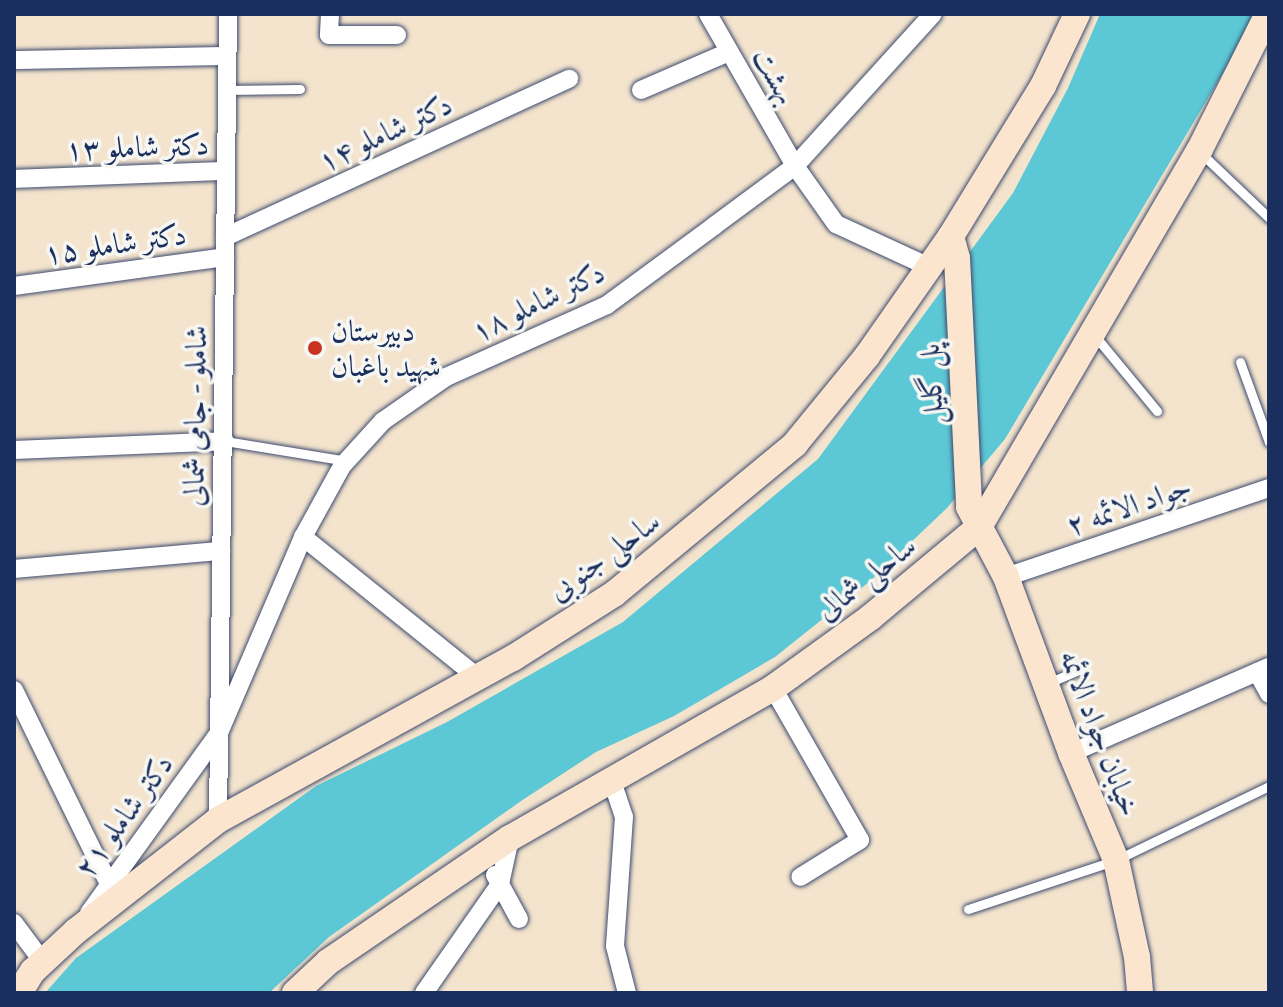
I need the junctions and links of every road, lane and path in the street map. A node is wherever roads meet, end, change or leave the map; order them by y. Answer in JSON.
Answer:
{"nodes":[{"id":1,"x":228,"y":14,"type":"edge"},
{"id":2,"x":330,"y":14,"type":"edge"},
{"id":3,"x":708,"y":14,"type":"edge"},
{"id":4,"x":933,"y":14,"type":"edge"},
{"id":5,"x":1077,"y":14,"type":"edge"},
{"id":6,"x":1268,"y":14,"type":"edge"},
{"id":7,"x":397,"y":35,"type":"dead end"},
{"id":8,"x":729,"y":52,"type":"junction"},
{"id":9,"x":227,"y":56,"type":"junction"},
{"id":10,"x":17,"y":60,"type":"edge"},
{"id":11,"x":569,"y":79,"type":"dead end"},
{"id":12,"x":300,"y":89,"type":"dead end"},
{"id":13,"x":227,"y":90,"type":"junction"},
{"id":14,"x":641,"y":90,"type":"dead end"},
{"id":15,"x":1199,"y":151,"type":"junction"},
{"id":16,"x":795,"y":166,"type":"junction"},
{"id":17,"x":226,"y":171,"type":"junction"},
{"id":18,"x":14,"y":179,"type":"edge"},
{"id":19,"x":1269,"y":218,"type":"edge"},
{"id":20,"x":225,"y":237,"type":"junction"},
{"id":21,"x":954,"y":247,"type":"junction"},
{"id":22,"x":225,"y":257,"type":"junction"},
{"id":23,"x":929,"y":267,"type":"junction"},
{"id":24,"x":14,"y":286,"type":"edge"},
{"id":25,"x":1092,"y":332,"type":"junction"},
{"id":26,"x":1240,"y":362,"type":"dead end"},
{"id":27,"x":1157,"y":411,"type":"dead end"},
{"id":28,"x":225,"y":441,"type":"junction"},
{"id":29,"x":1269,"y":442,"type":"edge"},
{"id":30,"x":14,"y":450,"type":"edge"},
{"id":31,"x":347,"y":461,"type":"junction"},
{"id":32,"x":1269,"y":488,"type":"edge"},
{"id":33,"x":974,"y":517,"type":"junction"},
{"id":34,"x":303,"y":537,"type":"junction"},
{"id":35,"x":221,"y":551,"type":"junction"},
{"id":36,"x":14,"y":569,"type":"edge"},
{"id":37,"x":1006,"y":577,"type":"junction"},
{"id":38,"x":1263,"y":669,"type":"edge"},
{"id":39,"x":1078,"y":670,"type":"dead end"},
{"id":40,"x":477,"y":677,"type":"junction"},
{"id":41,"x":1045,"y":684,"type":"junction"},
{"id":42,"x":773,"y":688,"type":"junction"},
{"id":43,"x":14,"y":690,"type":"edge"},
{"id":44,"x":1269,"y":694,"type":"edge"},
{"id":45,"x":219,"y":733,"type":"junction"},
{"id":46,"x":1071,"y":753,"type":"junction"},
{"id":47,"x":611,"y":778,"type":"junction"},
{"id":48,"x":1269,"y":786,"type":"edge"},
{"id":49,"x":218,"y":820,"type":"junction"},
{"id":50,"x":510,"y":838,"type":"junction"},
{"id":51,"x":484,"y":855,"type":"junction"},
{"id":52,"x":1116,"y":860,"type":"junction"},
{"id":53,"x":800,"y":877,"type":"dead end"},
{"id":54,"x":109,"y":884,"type":"junction"},
{"id":55,"x":500,"y":884,"type":"junction"},
{"id":56,"x":968,"y":909,"type":"dead end"},
{"id":57,"x":519,"y":919,"type":"dead end"},
{"id":58,"x":14,"y":923,"type":"edge"},
{"id":59,"x":76,"y":931,"type":"junction"},
{"id":60,"x":43,"y":962,"type":"junction"},
{"id":61,"x":19,"y":993,"type":"edge"},
{"id":62,"x":295,"y":993,"type":"edge"},
{"id":63,"x":424,"y":993,"type":"edge"},
{"id":64,"x":627,"y":993,"type":"edge"},
{"id":65,"x":1140,"y":993,"type":"edge"}],
"edges":[{"from":1,"to":9,"type":"street","name":"شاملو - جامی شمالی"},
{"from":2,"to":7,"type":"street"},
{"from":3,"to":8,"type":"street","name":"بهشت"},
{"from":4,"to":16,"type":"street","name":"دکتر شاملو ۱۸"},
{"from":5,"to":21,"type":"street","name":"ساحلی جنوبی"},
{"from":6,"to":15,"type":"street","name":"ساحلی شمالی"},
{"from":8,"to":14,"type":"street"},
{"from":8,"to":16,"type":"street","name":"بهشت"},
{"from":9,"to":10,"type":"street"},
{"from":9,"to":13,"type":"street","name":"شاملو - جامی شمالی"},
{"from":11,"to":20,"type":"street","name":"دکتر شاملو ۱۴"},
{"from":12,"to":13,"type":"lane"},
{"from":13,"to":17,"type":"street","name":"شاملو - جامی شمالی"},
{"from":15,"to":19,"type":"lane"},
{"from":15,"to":25,"type":"street","name":"ساحلی شمالی"},
{"from":16,"to":23,"type":"street","name":"بهشت"},
{"from":16,"to":31,"type":"street","name":"دکتر شاملو ۱۸"},
{"from":17,"to":18,"type":"street","name":"دکتر شاملو ۱۳"},
{"from":17,"to":20,"type":"street","name":"شاملو - جامی شمالی"},
{"from":20,"to":22,"type":"street","name":"شاملو - جامی شمالی"},
{"from":21,"to":23,"type":"street","name":"ساحلی جنوبی"},
{"from":21,"to":33,"type":"street","name":"پل گلیل"},
{"from":22,"to":24,"type":"street","name":"دکتر شاملو ۱۵"},
{"from":22,"to":28,"type":"street","name":"شاملو - جامی شمالی"},
{"from":23,"to":40,"type":"street","name":"ساحلی جنوبی"},
{"from":25,"to":27,"type":"lane"},
{"from":25,"to":33,"type":"street","name":"ساحلی شمالی"},
{"from":26,"to":29,"type":"lane"},
{"from":28,"to":30,"type":"street"},
{"from":28,"to":31,"type":"lane"},
{"from":28,"to":35,"type":"street","name":"شاملو - جامی شمالی"},
{"from":31,"to":34,"type":"street","name":"دکتر شاملو ۱۸"},
{"from":32,"to":37,"type":"street","name":"جواد الائمه ۲"},
{"from":33,"to":37,"type":"street","name":"خیابان جواد الائمه"},
{"from":33,"to":42,"type":"street","name":"ساحلی شمالی"},
{"from":34,"to":40,"type":"street"},
{"from":34,"to":45,"type":"street","name":"دکتر شاملو ۱۸"},
{"from":35,"to":36,"type":"street"},
{"from":35,"to":45,"type":"street","name":"شاملو - جامی شمالی"},
{"from":37,"to":41,"type":"street","name":"خیابان جواد الائمه"},
{"from":38,"to":44,"type":"street"},
{"from":38,"to":46,"type":"street"},
{"from":39,"to":41,"type":"lane"},
{"from":40,"to":49,"type":"street","name":"ساحلی جنوبی"},
{"from":41,"to":46,"type":"street","name":"خیابان جواد الائمه"},
{"from":42,"to":47,"type":"street","name":"ساحلی شمالی"},
{"from":42,"to":53,"type":"street"},
{"from":43,"to":54,"type":"street"},
{"from":45,"to":49,"type":"street","name":"شاملو - جامی شمالی"},
{"from":45,"to":54,"type":"street","name":"دکتر شاملو ۲۱"},
{"from":46,"to":52,"type":"street","name":"خیابان جواد الائمه"},
{"from":47,"to":50,"type":"street","name":"ساحلی شمالی"},
{"from":47,"to":64,"type":"street"},
{"from":48,"to":52,"type":"lane"},
{"from":49,"to":59,"type":"street","name":"ساحلی جنوبی"},
{"from":50,"to":51,"type":"street","name":"ساحلی شمالی"},
{"from":50,"to":55,"type":"street"},
{"from":51,"to":55,"type":"street"},
{"from":51,"to":62,"type":"street","name":"ساحلی شمالی"},
{"from":52,"to":56,"type":"lane"},
{"from":52,"to":65,"type":"street","name":"خیابان جواد الائمه"},
{"from":54,"to":59,"type":"street","name":"دکتر شاملو ۲۱"},
{"from":55,"to":57,"type":"street"},
{"from":55,"to":63,"type":"street"},
{"from":58,"to":60,"type":"street"},
{"from":59,"to":60,"type":"street","name":"ساحلی جنوبی"},
{"from":60,"to":61,"type":"street","name":"ساحلی جنوبی"}]}
